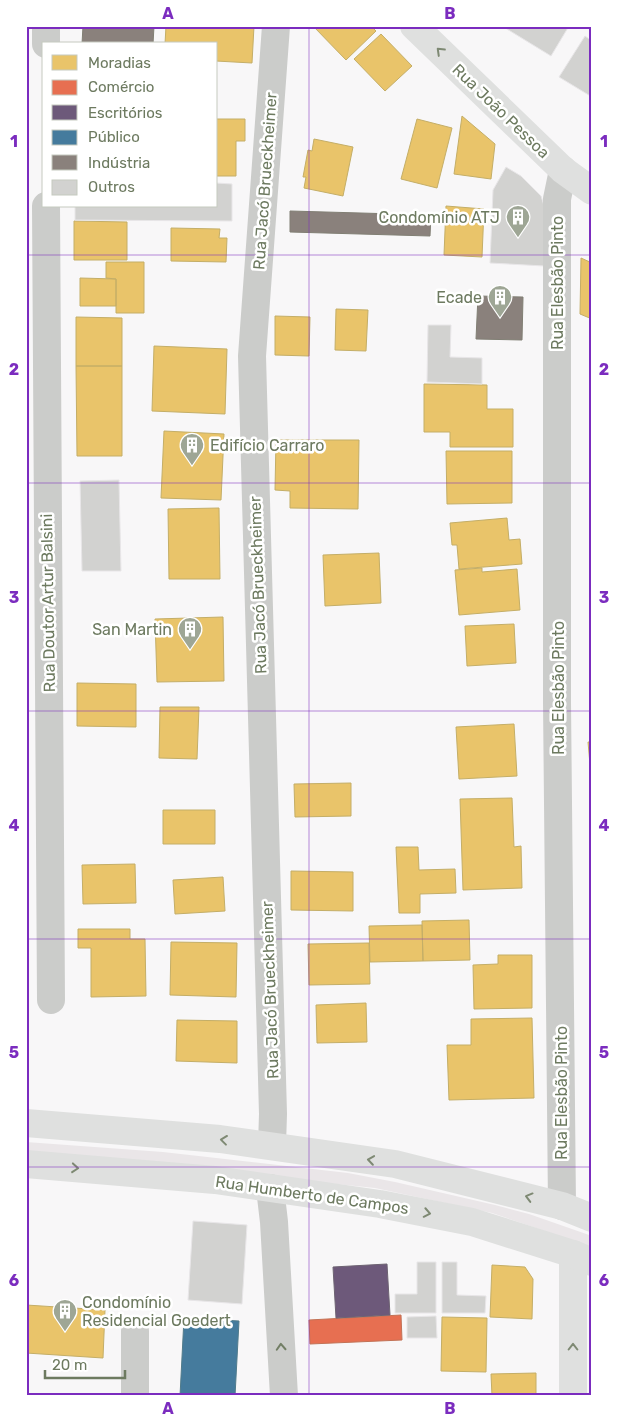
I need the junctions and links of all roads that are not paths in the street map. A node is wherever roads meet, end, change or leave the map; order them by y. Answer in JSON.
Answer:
{"nodes":[{"id":1,"x":46,"y":26,"type":"edge"},
{"id":2,"x":276,"y":26,"type":"edge"},
{"id":3,"x":414,"y":26,"type":"edge"},
{"id":4,"x":46,"y":42,"type":"edge"},
{"id":5,"x":563,"y":170,"type":"junction"},
{"id":6,"x":592,"y":191,"type":"edge"},
{"id":7,"x":46,"y":208,"type":"edge"},
{"id":8,"x":51,"y":1000,"type":"dead end"},
{"id":9,"x":26,"y":1123,"type":"edge"},
{"id":10,"x":272,"y":1145,"type":"junction"},
{"id":11,"x":26,"y":1164,"type":"edge"},
{"id":12,"x":270,"y":1188,"type":"junction"},
{"id":13,"x":562,"y":1206,"type":"junction"},
{"id":14,"x":592,"y":1218,"type":"edge"},
{"id":15,"x":583,"y":1258,"type":"edge"},
{"id":16,"x":135,"y":1331,"type":"dead end"},
{"id":17,"x":135,"y":1396,"type":"edge"},
{"id":18,"x":284,"y":1396,"type":"edge"},
{"id":19,"x":573,"y":1396,"type":"edge"}],
"edges":[{"from":1,"to":4,"type":"street"},
{"from":2,"to":10,"type":"street","name":"Rua Jacó Brueckheimer"},
{"from":5,"to":3,"type":"main road","name":"Rua João Pessoa","one_way":true},
{"from":5,"to":6,"type":"main road","name":"Rua João Pessoa"},
{"from":5,"to":13,"type":"street","name":"Rua Elesbão Pinto"},
{"from":7,"to":8,"type":"street","name":"Rua Doutor Artur Balsini"},
{"from":10,"to":9,"type":"main road","one_way":true},
{"from":13,"to":10,"type":"main road","one_way":true},
{"from":11,"to":12,"type":"main road","name":"Rua Humberto de Campos","one_way":true},
{"from":12,"to":15,"type":"main road","name":"Rua Humberto de Campos","one_way":true},
{"from":18,"to":12,"type":"street","one_way":true},
{"from":13,"to":14,"type":"main road"},
{"from":19,"to":15,"type":"main road","one_way":true},
{"from":16,"to":17,"type":"street"}]}
